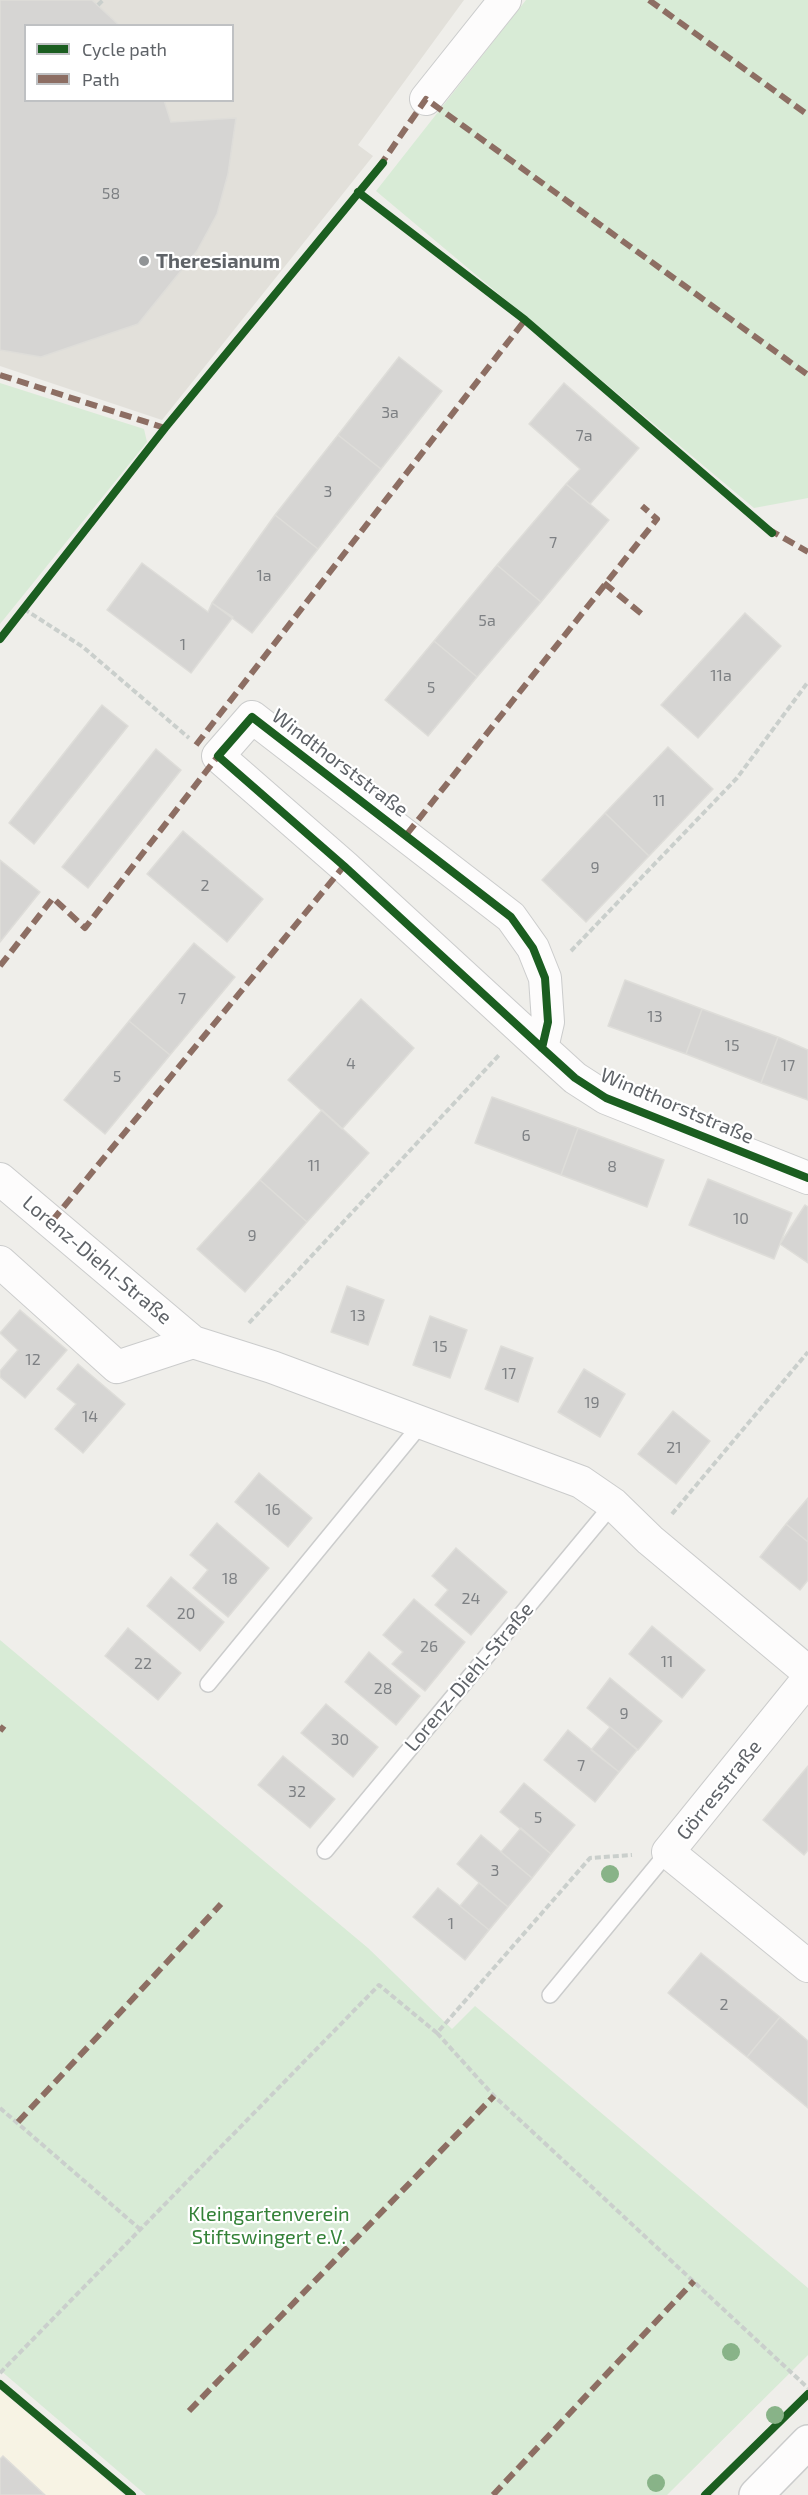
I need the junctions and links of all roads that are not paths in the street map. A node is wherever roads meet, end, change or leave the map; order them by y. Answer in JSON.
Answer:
{"nodes":[{"id":1,"x":505,"y":0,"type":"edge"},
{"id":2,"x":426,"y":99,"type":"dead end"},
{"id":3,"x":532,"y":1039,"type":"junction"},
{"id":4,"x":808,"y":1178,"type":"edge"},
{"id":5,"x":0,"y":1179,"type":"edge"},
{"id":6,"x":0,"y":1262,"type":"edge"},
{"id":7,"x":193,"y":1342,"type":"junction"},
{"id":8,"x":422,"y":1423,"type":"junction"},
{"id":9,"x":613,"y":1504,"type":"junction"},
{"id":10,"x":808,"y":1672,"type":"edge"},
{"id":11,"x":808,"y":1679,"type":"edge"},
{"id":12,"x":208,"y":1684,"type":"dead end"},
{"id":13,"x":325,"y":1851,"type":"dead end"},
{"id":14,"x":668,"y":1852,"type":"junction"},
{"id":15,"x":808,"y":1966,"type":"edge"},
{"id":16,"x":550,"y":1995,"type":"dead end"},
{"id":17,"x":808,"y":2442,"type":"edge"},
{"id":18,"x":756,"y":2495,"type":"edge"}],
"edges":[{"from":1,"to":2,"type":"street"},
{"from":3,"to":3,"type":"street","name":"Windthorststraße"},
{"from":3,"to":4,"type":"street","name":"Windthorststraße"},
{"from":5,"to":7,"type":"street","name":"Lorenz-Diehl-Straße"},
{"from":6,"to":7,"type":"street","name":"Lorenz-Diehl-Straße"},
{"from":7,"to":8,"type":"street","name":"Lorenz-Diehl-Straße"},
{"from":8,"to":9,"type":"street","name":"Lorenz-Diehl-Straße"},
{"from":8,"to":12,"type":"lane"},
{"from":9,"to":10,"type":"street","name":"Lorenz-Diehl-Straße"},
{"from":9,"to":13,"type":"lane","name":"Lorenz-Diehl-Straße"},
{"from":11,"to":14,"type":"street","name":"Görresstraße"},
{"from":14,"to":15,"type":"street"},
{"from":14,"to":16,"type":"lane"},
{"from":17,"to":18,"type":"street"}]}
